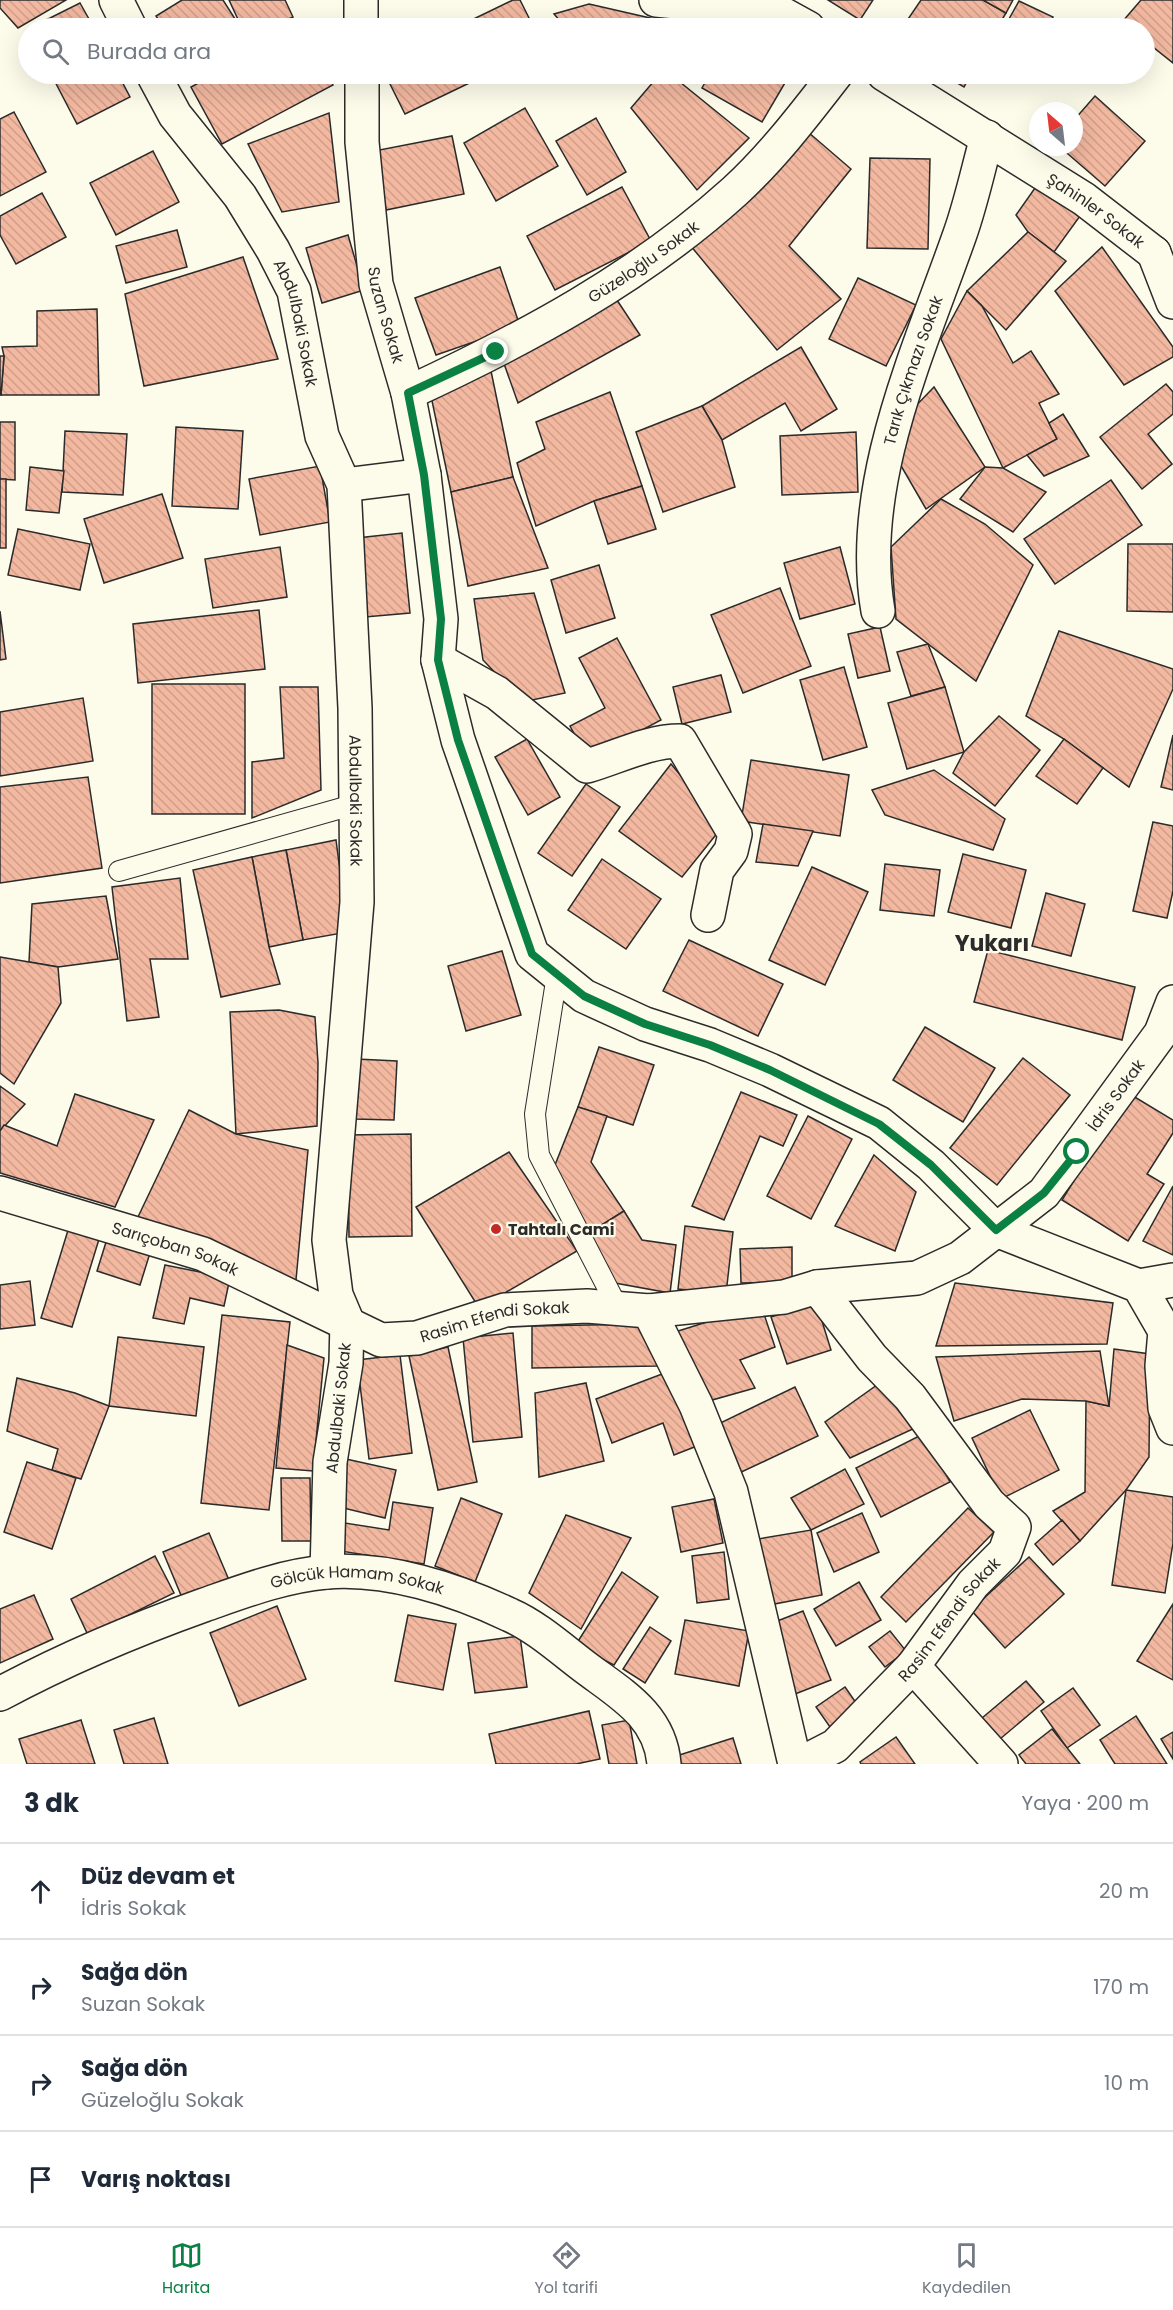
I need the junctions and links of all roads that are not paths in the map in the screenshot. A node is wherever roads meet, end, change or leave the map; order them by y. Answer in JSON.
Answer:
{"nodes":[{"id":1,"x":116,"y":0,"type":"edge"},
{"id":2,"x":361,"y":0,"type":"edge"},
{"id":3,"x":656,"y":0,"type":"edge"},
{"id":4,"x":772,"y":6,"type":"edge"},
{"id":5,"x":125,"y":18,"type":"edge"},
{"id":6,"x":361,"y":18,"type":"edge"},
{"id":7,"x":792,"y":18,"type":"edge"},
{"id":8,"x":158,"y":84,"type":"edge"},
{"id":9,"x":362,"y":84,"type":"edge"},
{"id":10,"x":828,"y":84,"type":"edge"},
{"id":11,"x":900,"y":84,"type":"edge"},
{"id":12,"x":987,"y":137,"type":"junction"},
{"id":13,"x":1163,"y":250,"type":"edge"},
{"id":14,"x":1173,"y":302,"type":"edge"},
{"id":15,"x":408,"y":393,"type":"junction"},
{"id":16,"x":424,"y":475,"type":"junction"},
{"id":17,"x":344,"y":485,"type":"junction"},
{"id":18,"x":878,"y":611,"type":"dead end"},
{"id":19,"x":438,"y":660,"type":"junction"},
{"id":20,"x":356,"y":804,"type":"junction"},
{"id":21,"x":119,"y":872,"type":"dead end"},
{"id":22,"x":708,"y":915,"type":"dead end"},
{"id":23,"x":557,"y":975,"type":"junction"},
{"id":24,"x":1173,"y":1002,"type":"edge"},
{"id":25,"x":0,"y":1193,"type":"edge"},
{"id":26,"x":996,"y":1230,"type":"junction"},
{"id":27,"x":1173,"y":1280,"type":"edge"},
{"id":28,"x":1139,"y":1286,"type":"junction"},
{"id":29,"x":817,"y":1287,"type":"junction"},
{"id":30,"x":634,"y":1310,"type":"junction"},
{"id":31,"x":346,"y":1321,"type":"junction"},
{"id":32,"x":1173,"y":1428,"type":"edge"},
{"id":33,"x":327,"y":1572,"type":"junction"},
{"id":34,"x":913,"y":1666,"type":"junction"},
{"id":35,"x":0,"y":1694,"type":"edge"},
{"id":36,"x":664,"y":1764,"type":"edge"},
{"id":37,"x":795,"y":1764,"type":"edge"},
{"id":38,"x":800,"y":1764,"type":"edge"},
{"id":39,"x":1001,"y":1764,"type":"edge"}],
"edges":[{"from":1,"to":5,"type":"street"},
{"from":2,"to":6,"type":"street"},
{"from":3,"to":4,"type":"street"},
{"from":4,"to":7,"type":"street"},
{"from":8,"to":17,"type":"street","name":"Abdulbaki Sokak"},
{"from":9,"to":15,"type":"street","name":"Suzan Sokak"},
{"from":10,"to":15,"type":"street","name":"Güzeloğlu Sokak"},
{"from":11,"to":12,"type":"street","name":"Şahinler Sokak"},
{"from":12,"to":13,"type":"street","name":"Şahinler Sokak"},
{"from":12,"to":18,"type":"street","name":"Tarık Çıkmazı Sokak"},
{"from":13,"to":14,"type":"street"},
{"from":15,"to":16,"type":"street","name":"Suzan Sokak"},
{"from":16,"to":17,"type":"street"},
{"from":16,"to":19,"type":"street","name":"Suzan Sokak"},
{"from":17,"to":20,"type":"street","name":"Abdulbaki Sokak"},
{"from":19,"to":22,"type":"street"},
{"from":19,"to":23,"type":"street","name":"Suzan Sokak"},
{"from":20,"to":21,"type":"lane"},
{"from":20,"to":31,"type":"street","name":"Abdulbaki Sokak"},
{"from":23,"to":26,"type":"street","name":"Suzan Sokak"},
{"from":23,"to":30,"type":"lane"},
{"from":24,"to":26,"type":"street","name":"İdris Sokak"},
{"from":25,"to":31,"type":"street","name":"Sarıçoban Sokak"},
{"from":26,"to":28,"type":"street"},
{"from":26,"to":29,"type":"street","name":"Rasim Efendi Sokak"},
{"from":27,"to":28,"type":"street"},
{"from":28,"to":32,"type":"street"},
{"from":29,"to":30,"type":"street","name":"Rasim Efendi Sokak"},
{"from":29,"to":34,"type":"street","name":"Rasim Efendi Sokak"},
{"from":30,"to":31,"type":"street","name":"Rasim Efendi Sokak"},
{"from":30,"to":37,"type":"street"},
{"from":31,"to":33,"type":"street","name":"Abdulbaki Sokak"},
{"from":33,"to":35,"type":"street","name":"Gölcük Hamam Sokak"},
{"from":33,"to":36,"type":"street","name":"Gölcük Hamam Sokak"},
{"from":34,"to":38,"type":"street","name":"Rasim Efendi Sokak"},
{"from":34,"to":39,"type":"street"}]}
